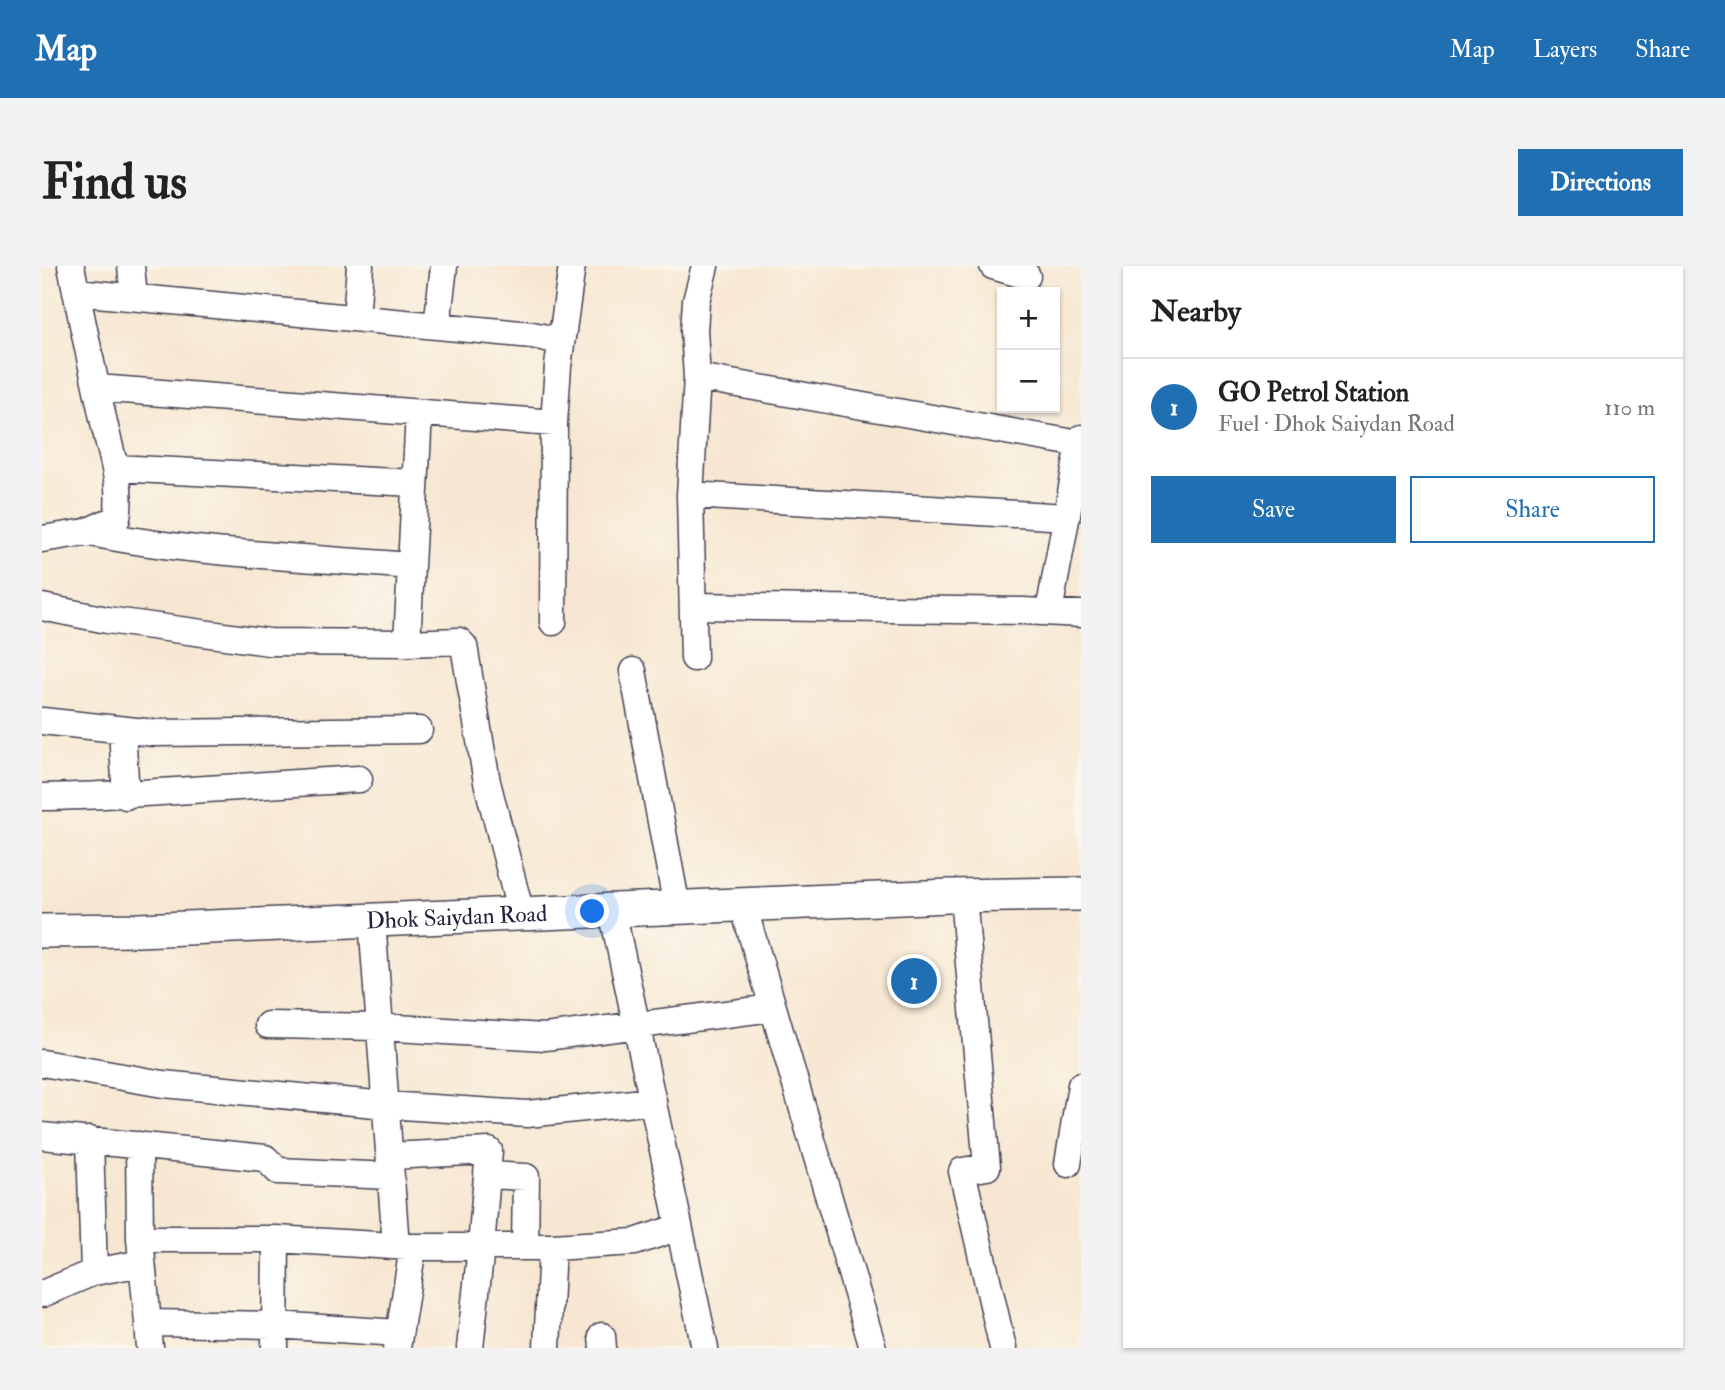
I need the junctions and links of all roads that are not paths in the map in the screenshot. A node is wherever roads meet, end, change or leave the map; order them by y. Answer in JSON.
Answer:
{"nodes":[{"id":1,"x":71,"y":266,"type":"edge"},
{"id":2,"x":131,"y":266,"type":"edge"},
{"id":3,"x":360,"y":266,"type":"edge"},
{"id":4,"x":444,"y":266,"type":"edge"},
{"id":5,"x":572,"y":266,"type":"edge"},
{"id":6,"x":705,"y":266,"type":"edge"},
{"id":7,"x":993,"y":266,"type":"edge"},
{"id":8,"x":1027,"y":276,"type":"dead end"},
{"id":9,"x":76,"y":292,"type":"junction"},
{"id":10,"x":134,"y":298,"type":"junction"},
{"id":11,"x":356,"y":318,"type":"junction"},
{"id":12,"x":437,"y":326,"type":"junction"},
{"id":13,"x":561,"y":341,"type":"junction"},
{"id":14,"x":696,"y":377,"type":"junction"},
{"id":15,"x":97,"y":388,"type":"junction"},
{"id":16,"x":419,"y":413,"type":"junction"},
{"id":17,"x":554,"y":423,"type":"junction"},
{"id":18,"x":1080,"y":441,"type":"edge"},
{"id":19,"x":115,"y":468,"type":"junction"},
{"id":20,"x":415,"y":483,"type":"junction"},
{"id":21,"x":690,"y":495,"type":"junction"},
{"id":22,"x":1067,"y":517,"type":"junction"},
{"id":23,"x":86,"y":532,"type":"junction"},
{"id":24,"x":42,"y":539,"type":"edge"},
{"id":25,"x":411,"y":566,"type":"junction"},
{"id":26,"x":694,"y":606,"type":"junction"},
{"id":27,"x":42,"y":607,"type":"edge"},
{"id":28,"x":1049,"y":612,"type":"junction"},
{"id":29,"x":1081,"y":614,"type":"edge"},
{"id":30,"x":553,"y":622,"type":"dead end"},
{"id":31,"x":407,"y":643,"type":"junction"},
{"id":32,"x":694,"y":658,"type":"dead end"},
{"id":33,"x":633,"y":671,"type":"dead end"},
{"id":34,"x":42,"y":721,"type":"edge"},
{"id":35,"x":121,"y":730,"type":"junction"},
{"id":36,"x":419,"y":730,"type":"dead end"},
{"id":37,"x":359,"y":779,"type":"dead end"},
{"id":38,"x":126,"y":796,"type":"junction"},
{"id":39,"x":42,"y":797,"type":"edge"},
{"id":40,"x":1081,"y":894,"type":"edge"},
{"id":41,"x":963,"y":896,"type":"junction"},
{"id":42,"x":743,"y":905,"type":"junction"},
{"id":43,"x":677,"y":908,"type":"junction"},
{"id":44,"x":611,"y":910,"type":"junction"},
{"id":45,"x":522,"y":914,"type":"junction"},
{"id":46,"x":372,"y":920,"type":"junction"},
{"id":47,"x":42,"y":931,"type":"edge"},
{"id":48,"x":773,"y":1007,"type":"junction"},
{"id":49,"x":268,"y":1025,"type":"dead end"},
{"id":50,"x":380,"y":1027,"type":"junction"},
{"id":51,"x":636,"y":1027,"type":"junction"},
{"id":52,"x":42,"y":1063,"type":"edge"},
{"id":53,"x":1081,"y":1085,"type":"edge"},
{"id":54,"x":653,"y":1101,"type":"junction"},
{"id":55,"x":386,"y":1105,"type":"junction"},
{"id":56,"x":42,"y":1136,"type":"edge"},
{"id":57,"x":90,"y":1140,"type":"junction"},
{"id":58,"x":139,"y":1145,"type":"junction"},
{"id":59,"x":1068,"y":1164,"type":"dead end"},
{"id":60,"x":390,"y":1166,"type":"junction"},
{"id":61,"x":487,"y":1175,"type":"junction"},
{"id":62,"x":679,"y":1227,"type":"junction"},
{"id":63,"x":276,"y":1239,"type":"junction"},
{"id":64,"x":405,"y":1246,"type":"junction"},
{"id":65,"x":481,"y":1247,"type":"junction"},
{"id":66,"x":525,"y":1247,"type":"junction"},
{"id":67,"x":552,"y":1247,"type":"junction"},
{"id":68,"x":141,"y":1251,"type":"junction"},
{"id":69,"x":94,"y":1272,"type":"junction"},
{"id":70,"x":42,"y":1294,"type":"edge"},
{"id":71,"x":149,"y":1336,"type":"edge"},
{"id":72,"x":217,"y":1336,"type":"edge"},
{"id":73,"x":275,"y":1337,"type":"edge"},
{"id":74,"x":398,"y":1340,"type":"edge"},
{"id":75,"x":470,"y":1348,"type":"edge"},
{"id":76,"x":547,"y":1348,"type":"edge"},
{"id":77,"x":705,"y":1348,"type":"edge"},
{"id":78,"x":873,"y":1348,"type":"edge"},
{"id":79,"x":1003,"y":1348,"type":"edge"}],
"edges":[{"from":1,"to":9,"type":"street"},
{"from":2,"to":10,"type":"street"},
{"from":3,"to":11,"type":"street"},
{"from":4,"to":12,"type":"street"},
{"from":5,"to":13,"type":"street"},
{"from":6,"to":14,"type":"street"},
{"from":7,"to":8,"type":"street"},
{"from":9,"to":10,"type":"street"},
{"from":9,"to":15,"type":"street"},
{"from":10,"to":11,"type":"street"},
{"from":11,"to":12,"type":"street"},
{"from":12,"to":13,"type":"street"},
{"from":13,"to":17,"type":"street"},
{"from":14,"to":18,"type":"street"},
{"from":14,"to":21,"type":"street"},
{"from":15,"to":16,"type":"street"},
{"from":15,"to":19,"type":"street"},
{"from":16,"to":17,"type":"street"},
{"from":16,"to":20,"type":"street"},
{"from":17,"to":30,"type":"street"},
{"from":18,"to":22,"type":"street"},
{"from":19,"to":20,"type":"street"},
{"from":19,"to":23,"type":"street"},
{"from":20,"to":25,"type":"street"},
{"from":21,"to":22,"type":"street"},
{"from":21,"to":26,"type":"street"},
{"from":22,"to":28,"type":"street"},
{"from":23,"to":24,"type":"street"},
{"from":23,"to":25,"type":"street"},
{"from":25,"to":31,"type":"street"},
{"from":26,"to":28,"type":"street"},
{"from":26,"to":32,"type":"street"},
{"from":27,"to":31,"type":"street"},
{"from":28,"to":29,"type":"street"},
{"from":31,"to":45,"type":"street"},
{"from":33,"to":43,"type":"street"},
{"from":34,"to":35,"type":"street"},
{"from":35,"to":36,"type":"street"},
{"from":35,"to":38,"type":"street"},
{"from":37,"to":38,"type":"street"},
{"from":38,"to":39,"type":"street"},
{"from":40,"to":41,"type":"main road","name":"Dhok Saiydan Road"},
{"from":41,"to":42,"type":"main road","name":"Dhok Saiydan Road"},
{"from":41,"to":79,"type":"street"},
{"from":42,"to":43,"type":"main road","name":"Dhok Saiydan Road"},
{"from":42,"to":48,"type":"street"},
{"from":43,"to":44,"type":"main road","name":"Dhok Saiydan Road"},
{"from":44,"to":45,"type":"main road","name":"Dhok Saiydan Road"},
{"from":44,"to":51,"type":"street"},
{"from":45,"to":46,"type":"main road","name":"Dhok Saiydan Road"},
{"from":46,"to":47,"type":"main road","name":"Dhok Saiydan Road"},
{"from":46,"to":50,"type":"street"},
{"from":48,"to":51,"type":"street"},
{"from":48,"to":78,"type":"street"},
{"from":49,"to":50,"type":"street"},
{"from":50,"to":51,"type":"street"},
{"from":50,"to":55,"type":"street"},
{"from":51,"to":54,"type":"street"},
{"from":52,"to":55,"type":"street"},
{"from":53,"to":59,"type":"street"},
{"from":54,"to":55,"type":"street"},
{"from":54,"to":62,"type":"street"},
{"from":55,"to":60,"type":"street"},
{"from":56,"to":57,"type":"street"},
{"from":57,"to":58,"type":"street"},
{"from":57,"to":69,"type":"street"},
{"from":58,"to":60,"type":"street"},
{"from":58,"to":68,"type":"street"},
{"from":60,"to":61,"type":"street"},
{"from":60,"to":64,"type":"street"},
{"from":61,"to":65,"type":"street"},
{"from":61,"to":66,"type":"street"},
{"from":62,"to":67,"type":"street"},
{"from":62,"to":77,"type":"street"},
{"from":63,"to":64,"type":"street"},
{"from":63,"to":68,"type":"street"},
{"from":63,"to":73,"type":"street"},
{"from":64,"to":65,"type":"street"},
{"from":64,"to":74,"type":"street"},
{"from":65,"to":66,"type":"street"},
{"from":65,"to":75,"type":"street"},
{"from":66,"to":67,"type":"street"},
{"from":67,"to":76,"type":"street"},
{"from":68,"to":69,"type":"street"},
{"from":68,"to":71,"type":"street"},
{"from":69,"to":70,"type":"street"},
{"from":71,"to":72,"type":"street"},
{"from":72,"to":73,"type":"street"},
{"from":73,"to":74,"type":"street"}]}
